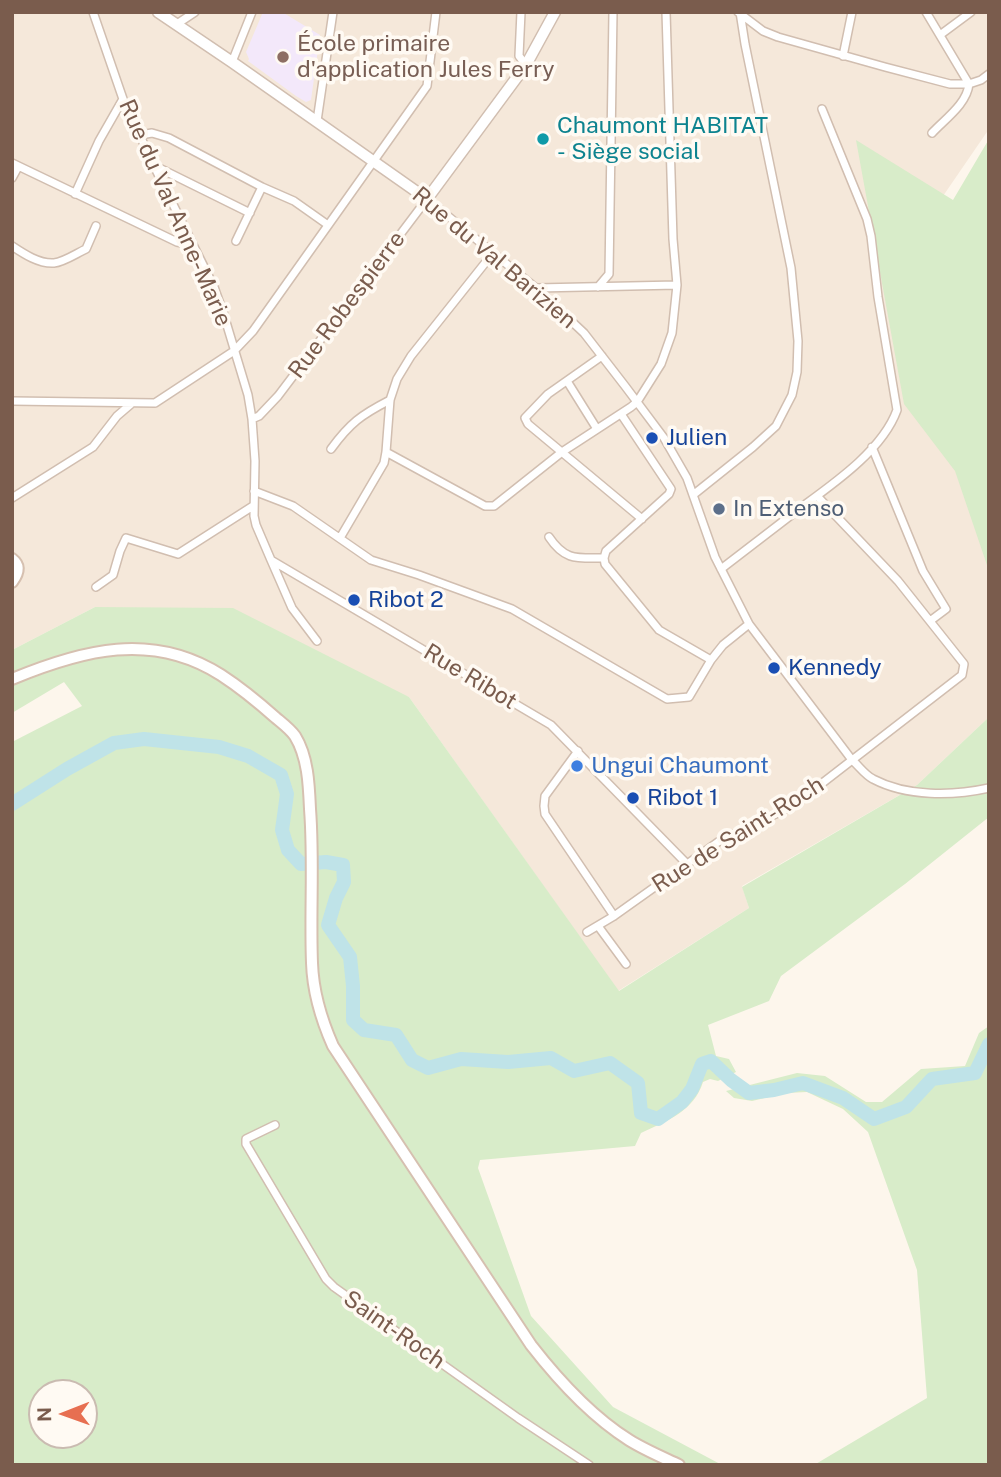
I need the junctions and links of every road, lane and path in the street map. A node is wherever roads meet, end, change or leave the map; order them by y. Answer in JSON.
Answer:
{"nodes":[{"id":1,"x":93,"y":12,"type":"edge"},
{"id":2,"x":158,"y":12,"type":"edge"},
{"id":3,"x":195,"y":12,"type":"edge"},
{"id":4,"x":252,"y":12,"type":"edge"},
{"id":5,"x":333,"y":12,"type":"edge"},
{"id":6,"x":436,"y":12,"type":"edge"},
{"id":7,"x":521,"y":12,"type":"edge"},
{"id":8,"x":555,"y":12,"type":"edge"},
{"id":9,"x":613,"y":12,"type":"edge"},
{"id":10,"x":666,"y":12,"type":"edge"},
{"id":11,"x":852,"y":12,"type":"edge"},
{"id":12,"x":926,"y":12,"type":"edge"},
{"id":13,"x":971,"y":12,"type":"edge"},
{"id":14,"x":740,"y":13,"type":"edge"},
{"id":15,"x":177,"y":24,"type":"junction"},
{"id":16,"x":940,"y":35,"type":"junction"},
{"id":17,"x":843,"y":56,"type":"junction"},
{"id":18,"x":232,"y":62,"type":"junction"},
{"id":19,"x":526,"y":65,"type":"junction"},
{"id":20,"x":989,"y":74,"type":"edge"},
{"id":21,"x":969,"y":84,"type":"junction"},
{"id":22,"x":123,"y":99,"type":"junction"},
{"id":23,"x":822,"y":109,"type":"dead end"},
{"id":24,"x":317,"y":121,"type":"junction"},
{"id":25,"x":932,"y":133,"type":"dead end"},
{"id":26,"x":140,"y":135,"type":"junction"},
{"id":27,"x":374,"y":162,"type":"junction"},
{"id":28,"x":15,"y":165,"type":"edge"},
{"id":29,"x":154,"y":166,"type":"junction"},
{"id":30,"x":12,"y":178,"type":"edge"},
{"id":31,"x":262,"y":187,"type":"junction"},
{"id":32,"x":75,"y":194,"type":"junction"},
{"id":33,"x":427,"y":199,"type":"junction"},
{"id":34,"x":250,"y":213,"type":"junction"},
{"id":35,"x":328,"y":225,"type":"junction"},
{"id":36,"x":96,"y":226,"type":"dead end"},
{"id":37,"x":236,"y":241,"type":"dead end"},
{"id":38,"x":193,"y":245,"type":"junction"},
{"id":39,"x":12,"y":246,"type":"edge"},
{"id":40,"x":493,"y":253,"type":"junction"},
{"id":41,"x":677,"y":285,"type":"junction"},
{"id":42,"x":598,"y":287,"type":"junction"},
{"id":43,"x":536,"y":288,"type":"junction"},
{"id":44,"x":234,"y":351,"type":"junction"},
{"id":45,"x":602,"y":356,"type":"junction"},
{"id":46,"x":567,"y":381,"type":"junction"},
{"id":47,"x":390,"y":400,"type":"junction"},
{"id":48,"x":12,"y":401,"type":"edge"},
{"id":49,"x":637,"y":402,"type":"junction"},
{"id":50,"x":131,"y":403,"type":"junction"},
{"id":51,"x":621,"y":414,"type":"junction"},
{"id":52,"x":252,"y":419,"type":"junction"},
{"id":53,"x":597,"y":429,"type":"junction"},
{"id":54,"x":872,"y":447,"type":"junction"},
{"id":55,"x":331,"y":449,"type":"dead end"},
{"id":56,"x":386,"y":452,"type":"junction"},
{"id":57,"x":562,"y":452,"type":"junction"},
{"id":58,"x":254,"y":491,"type":"junction"},
{"id":59,"x":694,"y":495,"type":"junction"},
{"id":60,"x":817,"y":496,"type":"junction"},
{"id":61,"x":12,"y":498,"type":"edge"},
{"id":62,"x":253,"y":506,"type":"junction"},
{"id":63,"x":642,"y":519,"type":"junction"},
{"id":64,"x":549,"y":537,"type":"dead end"},
{"id":65,"x":340,"y":538,"type":"junction"},
{"id":66,"x":604,"y":558,"type":"junction"},
{"id":67,"x":12,"y":559,"type":"edge"},
{"id":68,"x":271,"y":560,"type":"junction"},
{"id":69,"x":721,"y":569,"type":"junction"},
{"id":70,"x":12,"y":582,"type":"edge"},
{"id":71,"x":96,"y":587,"type":"dead end"},
{"id":72,"x":930,"y":621,"type":"junction"},
{"id":73,"x":749,"y":624,"type":"junction"},
{"id":74,"x":317,"y":641,"type":"dead end"},
{"id":75,"x":711,"y":660,"type":"junction"},
{"id":76,"x":12,"y":679,"type":"edge"},
{"id":77,"x":578,"y":751,"type":"junction"},
{"id":78,"x":852,"y":760,"type":"junction"},
{"id":79,"x":989,"y":788,"type":"edge"},
{"id":80,"x":687,"y":864,"type":"junction"},
{"id":81,"x":614,"y":916,"type":"junction"},
{"id":82,"x":598,"y":926,"type":"junction"},
{"id":83,"x":587,"y":932,"type":"dead end"},
{"id":84,"x":626,"y":964,"type":"dead end"},
{"id":85,"x":275,"y":1125,"type":"dead end"},
{"id":86,"x":589,"y":1465,"type":"edge"},
{"id":87,"x":678,"y":1465,"type":"edge"}],
"edges":[{"from":1,"to":22,"type":"street","name":"Rue du Val Anne-Marie"},
{"from":2,"to":15,"type":"street","name":"Rue du Val Barizien"},
{"from":3,"to":15,"type":"street"},
{"from":4,"to":18,"type":"street"},
{"from":5,"to":24,"type":"street"},
{"from":6,"to":27,"type":"street"},
{"from":7,"to":19,"type":"street"},
{"from":8,"to":19,"type":"street","name":"Rue Robespierre"},
{"from":9,"to":42,"type":"street"},
{"from":10,"to":41,"type":"street"},
{"from":11,"to":17,"type":"street"},
{"from":12,"to":16,"type":"street"},
{"from":13,"to":16,"type":"street"},
{"from":14,"to":17,"type":"street"},
{"from":14,"to":59,"type":"street"},
{"from":15,"to":18,"type":"street","name":"Rue du Val Barizien"},
{"from":16,"to":21,"type":"street"},
{"from":17,"to":21,"type":"street"},
{"from":18,"to":24,"type":"street","name":"Rue du Val Barizien"},
{"from":19,"to":33,"type":"street","name":"Rue Robespierre"},
{"from":20,"to":21,"type":"street"},
{"from":21,"to":25,"type":"street"},
{"from":22,"to":26,"type":"street","name":"Rue du Val Anne-Marie"},
{"from":22,"to":32,"type":"street"},
{"from":23,"to":54,"type":"street"},
{"from":24,"to":27,"type":"street","name":"Rue du Val Barizien"},
{"from":26,"to":29,"type":"street","name":"Rue du Val Anne-Marie"},
{"from":26,"to":31,"type":"street"},
{"from":27,"to":33,"type":"street","name":"Rue du Val Barizien"},
{"from":27,"to":35,"type":"street"},
{"from":28,"to":30,"type":"street"},
{"from":28,"to":32,"type":"street"},
{"from":29,"to":34,"type":"street"},
{"from":29,"to":38,"type":"street","name":"Rue du Val Anne-Marie"},
{"from":31,"to":34,"type":"street"},
{"from":31,"to":35,"type":"street"},
{"from":32,"to":38,"type":"street"},
{"from":33,"to":40,"type":"street","name":"Rue du Val Barizien"},
{"from":33,"to":52,"type":"street","name":"Rue Robespierre"},
{"from":34,"to":37,"type":"street"},
{"from":35,"to":44,"type":"street"},
{"from":36,"to":39,"type":"street"},
{"from":38,"to":44,"type":"street","name":"Rue du Val Anne-Marie"},
{"from":40,"to":43,"type":"street","name":"Rue du Val Barizien"},
{"from":40,"to":47,"type":"street"},
{"from":41,"to":42,"type":"street"},
{"from":41,"to":49,"type":"street"},
{"from":42,"to":43,"type":"street"},
{"from":43,"to":45,"type":"street","name":"Rue du Val Barizien"},
{"from":44,"to":50,"type":"street"},
{"from":44,"to":52,"type":"street","name":"Rue du Val Anne-Marie"},
{"from":45,"to":46,"type":"street"},
{"from":45,"to":49,"type":"street","name":"Rue du Val Barizien"},
{"from":46,"to":53,"type":"street"},
{"from":46,"to":57,"type":"street"},
{"from":47,"to":55,"type":"street"},
{"from":47,"to":56,"type":"street"},
{"from":48,"to":50,"type":"street"},
{"from":49,"to":51,"type":"street"},
{"from":49,"to":59,"type":"street","name":"Rue du Val Barizien"},
{"from":50,"to":61,"type":"street"},
{"from":51,"to":53,"type":"street"},
{"from":51,"to":63,"type":"street"},
{"from":52,"to":58,"type":"street","name":"Rue du Val Anne-Marie"},
{"from":53,"to":57,"type":"street"},
{"from":54,"to":60,"type":"street"},
{"from":54,"to":72,"type":"street"},
{"from":56,"to":57,"type":"street"},
{"from":56,"to":65,"type":"street"},
{"from":57,"to":63,"type":"street"},
{"from":58,"to":62,"type":"street","name":"Rue du Val Anne-Marie"},
{"from":58,"to":65,"type":"street"},
{"from":59,"to":69,"type":"street","name":"Rue du Val Barizien"},
{"from":60,"to":69,"type":"street"},
{"from":60,"to":72,"type":"street","name":"Rue de Saint-Roch"},
{"from":62,"to":68,"type":"street"},
{"from":62,"to":71,"type":"street"},
{"from":63,"to":66,"type":"street"},
{"from":64,"to":66,"type":"street"},
{"from":65,"to":75,"type":"street"},
{"from":66,"to":75,"type":"street"},
{"from":67,"to":70,"type":"main road"},
{"from":68,"to":74,"type":"street"},
{"from":68,"to":77,"type":"street","name":"Rue Ribot"},
{"from":69,"to":73,"type":"street","name":"Rue du Val Barizien"},
{"from":72,"to":78,"type":"street","name":"Rue de Saint-Roch"},
{"from":73,"to":75,"type":"street"},
{"from":73,"to":78,"type":"street","name":"Rue du Val Barizien"},
{"from":76,"to":87,"type":"main road"},
{"from":77,"to":80,"type":"street","name":"Rue Ribot"},
{"from":77,"to":81,"type":"street"},
{"from":78,"to":79,"type":"street","name":"Rue du Val Barizien"},
{"from":78,"to":80,"type":"street","name":"Rue de Saint-Roch"},
{"from":80,"to":81,"type":"street","name":"Rue de Saint-Roch"},
{"from":81,"to":82,"type":"street","name":"Rue de Saint-Roch"},
{"from":82,"to":83,"type":"street","name":"Rue de Saint-Roch"},
{"from":82,"to":84,"type":"street"},
{"from":85,"to":86,"type":"street","name":"Saint-Roch"}]}
